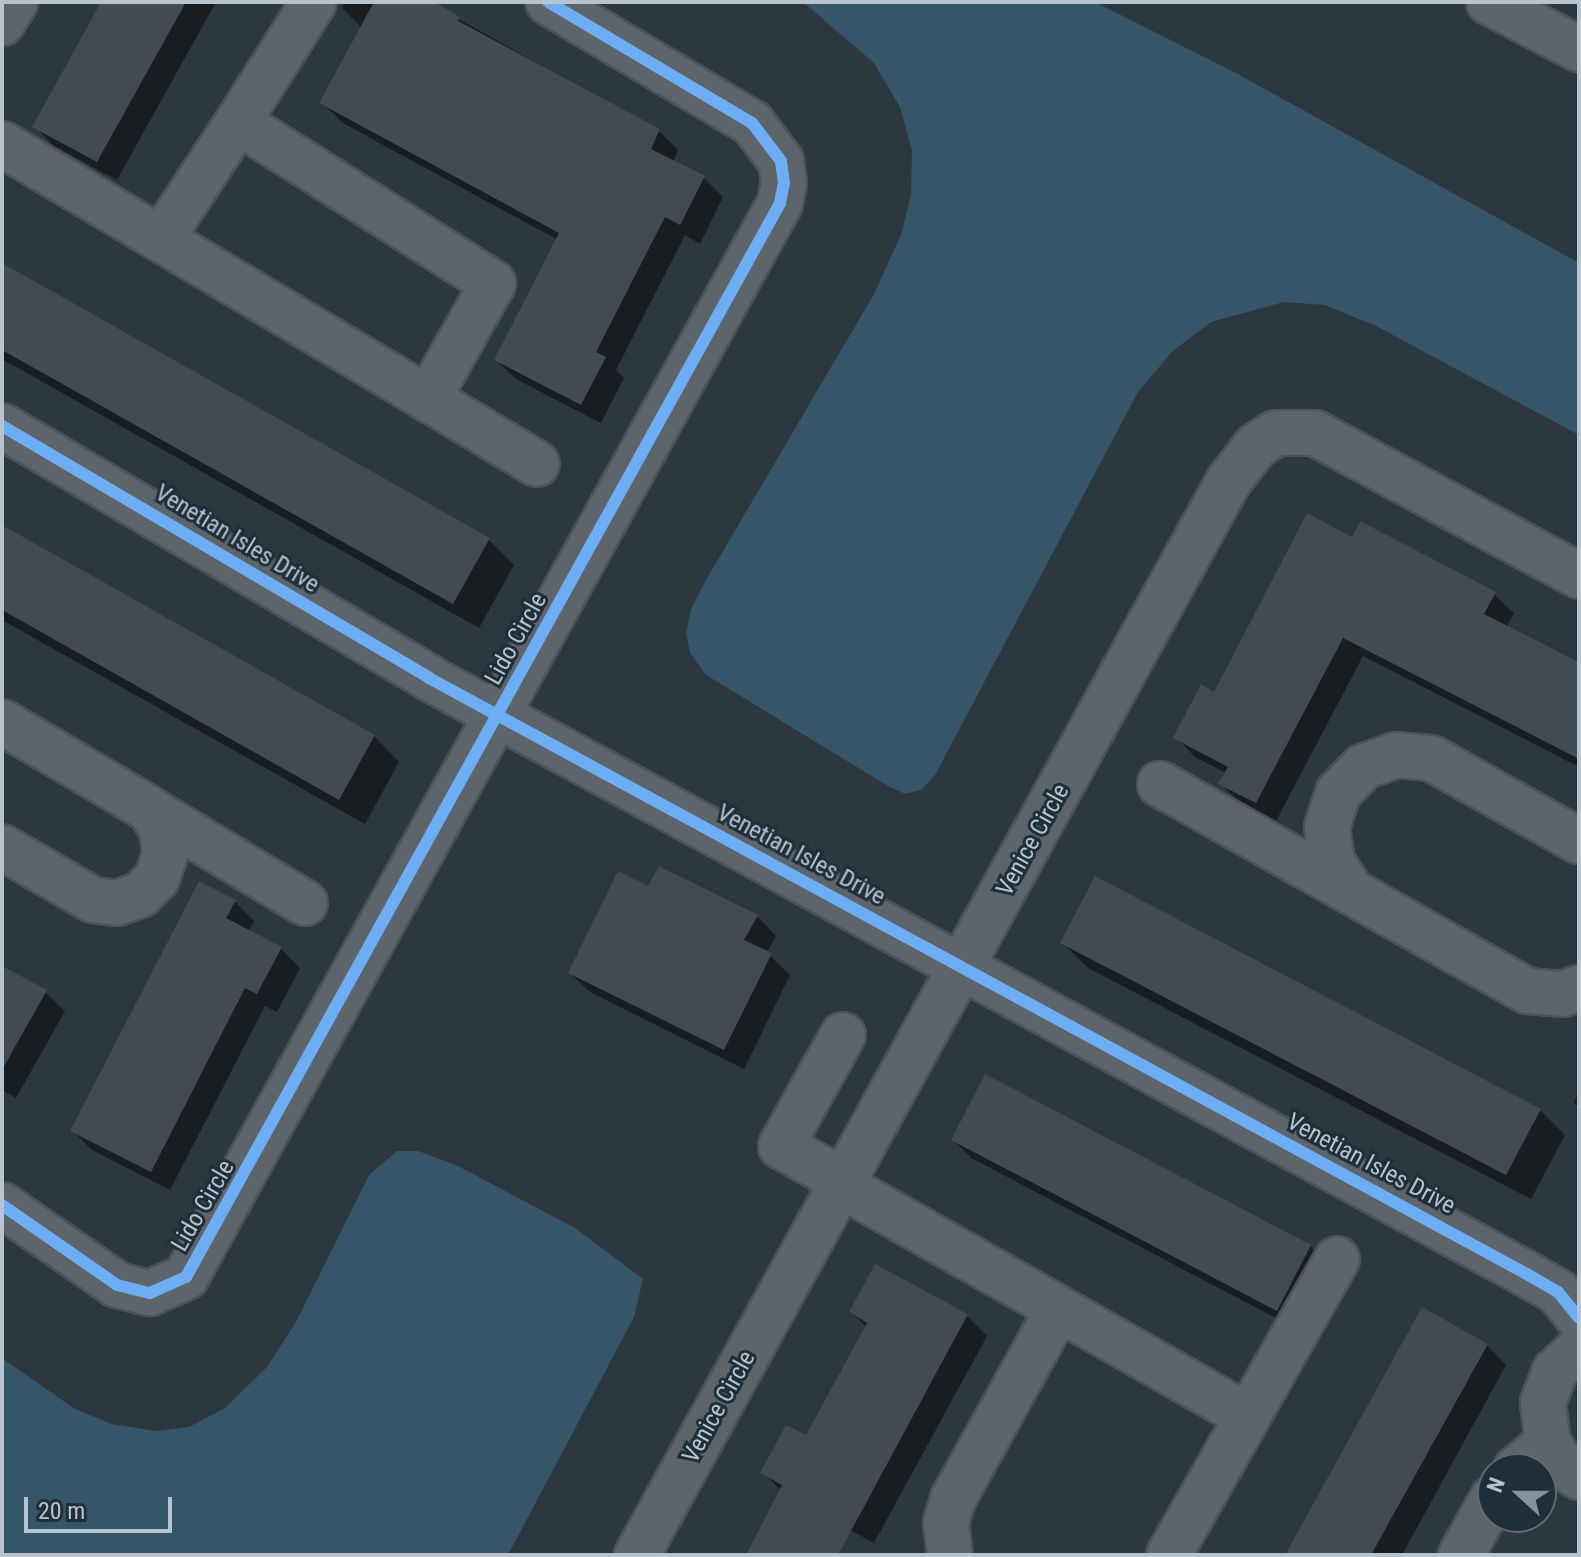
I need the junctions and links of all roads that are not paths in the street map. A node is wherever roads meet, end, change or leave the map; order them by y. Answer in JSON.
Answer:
{"nodes":[{"id":1,"x":15,"y":2,"type":"edge"},
{"id":2,"x":314,"y":2,"type":"edge"},
{"id":3,"x":548,"y":2,"type":"edge"},
{"id":4,"x":1489,"y":2,"type":"edge"},
{"id":5,"x":2,"y":23,"type":"edge"},
{"id":6,"x":1579,"y":49,"type":"edge"},
{"id":7,"x":238,"y":122,"type":"junction"},
{"id":8,"x":2,"y":144,"type":"edge"},
{"id":9,"x":161,"y":239,"type":"junction"},
{"id":10,"x":428,"y":399,"type":"junction"},
{"id":11,"x":2,"y":426,"type":"edge"},
{"id":12,"x":537,"y":464,"type":"dead end"},
{"id":13,"x":1579,"y":576,"type":"edge"},
{"id":14,"x":499,"y":716,"type":"junction"},
{"id":15,"x":2,"y":722,"type":"edge"},
{"id":16,"x":1160,"y":784,"type":"dead end"},
{"id":17,"x":149,"y":809,"type":"junction"},
{"id":18,"x":1579,"y":841,"type":"edge"},
{"id":19,"x":2,"y":847,"type":"edge"},
{"id":20,"x":1351,"y":891,"type":"junction"},
{"id":21,"x":305,"y":903,"type":"dead end"},
{"id":22,"x":962,"y":967,"type":"junction"},
{"id":23,"x":1579,"y":988,"type":"edge"},
{"id":24,"x":843,"y":1035,"type":"dead end"},
{"id":25,"x":842,"y":1183,"type":"junction"},
{"id":26,"x":2,"y":1205,"type":"edge"},
{"id":27,"x":1337,"y":1259,"type":"dead end"},
{"id":28,"x":1057,"y":1311,"type":"junction"},
{"id":29,"x":1579,"y":1318,"type":"edge"},
{"id":30,"x":1579,"y":1349,"type":"edge"},
{"id":31,"x":1248,"y":1416,"type":"junction"},
{"id":32,"x":1533,"y":1453,"type":"edge"},
{"id":33,"x":1557,"y":1464,"type":"edge"},
{"id":34,"x":1579,"y":1477,"type":"edge"},
{"id":35,"x":1477,"y":1526,"type":"edge"},
{"id":36,"x":637,"y":1555,"type":"edge"},
{"id":37,"x":950,"y":1555,"type":"edge"},
{"id":38,"x":1169,"y":1555,"type":"edge"},
{"id":39,"x":1461,"y":1555,"type":"edge"}],
"edges":[{"from":1,"to":5,"type":"street"},
{"from":2,"to":7,"type":"street"},
{"from":3,"to":14,"type":"street","name":"Lido Circle"},
{"from":4,"to":6,"type":"street"},
{"from":7,"to":9,"type":"street"},
{"from":7,"to":10,"type":"street"},
{"from":8,"to":9,"type":"street"},
{"from":9,"to":10,"type":"street"},
{"from":10,"to":12,"type":"street"},
{"from":11,"to":14,"type":"street","name":"Venetian Isles Drive"},
{"from":13,"to":22,"type":"street","name":"Venice Circle"},
{"from":14,"to":22,"type":"street","name":"Venetian Isles Drive"},
{"from":14,"to":26,"type":"street","name":"Lido Circle"},
{"from":15,"to":17,"type":"street"},
{"from":16,"to":20,"type":"street"},
{"from":17,"to":19,"type":"street"},
{"from":17,"to":21,"type":"street"},
{"from":18,"to":20,"type":"street"},
{"from":20,"to":23,"type":"street"},
{"from":22,"to":25,"type":"street","name":"Venice Circle"},
{"from":22,"to":29,"type":"street","name":"Venetian Isles Drive"},
{"from":24,"to":25,"type":"street"},
{"from":25,"to":28,"type":"street"},
{"from":25,"to":36,"type":"street","name":"Venice Circle"},
{"from":27,"to":31,"type":"street"},
{"from":28,"to":31,"type":"street"},
{"from":28,"to":37,"type":"street"},
{"from":30,"to":32,"type":"street"},
{"from":31,"to":38,"type":"street"},
{"from":33,"to":34,"type":"street"},
{"from":35,"to":39,"type":"street"}]}
